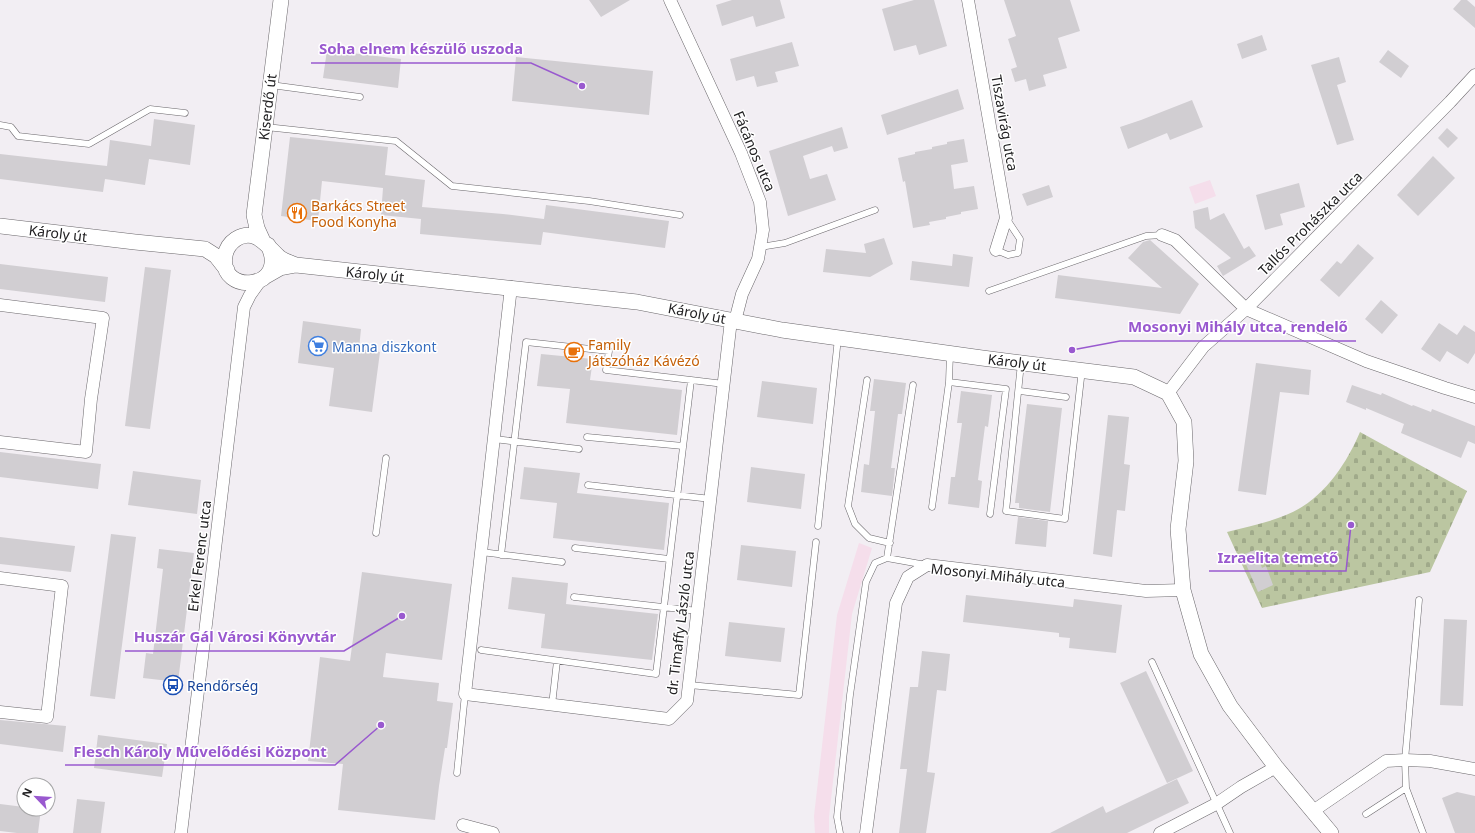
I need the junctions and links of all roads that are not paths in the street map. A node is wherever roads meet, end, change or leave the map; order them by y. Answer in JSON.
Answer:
{"nodes":[{"id":1,"x":281,"y":0,"type":"edge"},
{"id":2,"x":670,"y":0,"type":"edge"},
{"id":3,"x":968,"y":0,"type":"edge"},
{"id":4,"x":1475,"y":75,"type":"edge"},
{"id":5,"x":269,"y":85,"type":"junction"},
{"id":6,"x":360,"y":96,"type":"dead end"},
{"id":7,"x":185,"y":113,"type":"dead end"},
{"id":8,"x":0,"y":126,"type":"edge"},
{"id":9,"x":264,"y":127,"type":"junction"},
{"id":10,"x":875,"y":210,"type":"dead end"},
{"id":11,"x":254,"y":215,"type":"junction"},
{"id":12,"x":680,"y":216,"type":"dead end"},
{"id":13,"x":1006,"y":218,"type":"junction"},
{"id":14,"x":0,"y":226,"type":"edge"},
{"id":15,"x":1162,"y":235,"type":"joint"},
{"id":16,"x":235,"y":240,"type":"junction"},
{"id":17,"x":265,"y":242,"type":"junction"},
{"id":18,"x":760,"y":246,"type":"junction"},
{"id":19,"x":205,"y":249,"type":"junction"},
{"id":20,"x":996,"y":250,"type":"joint"},
{"id":21,"x":296,"y":265,"type":"junction"},
{"id":22,"x":229,"y":273,"type":"junction"},
{"id":23,"x":263,"y":279,"type":"junction"},
{"id":24,"x":511,"y":287,"type":"junction"},
{"id":25,"x":989,"y":291,"type":"dead end"},
{"id":26,"x":0,"y":305,"type":"edge"},
{"id":27,"x":244,"y":307,"type":"junction"},
{"id":28,"x":1246,"y":309,"type":"junction"},
{"id":29,"x":733,"y":320,"type":"junction"},
{"id":30,"x":838,"y":338,"type":"junction"},
{"id":31,"x":950,"y":354,"type":"junction"},
{"id":32,"x":1022,"y":363,"type":"junction"},
{"id":33,"x":1080,"y":370,"type":"junction"},
{"id":34,"x":691,"y":380,"type":"junction"},
{"id":35,"x":866,"y":380,"type":"dead end"},
{"id":36,"x":949,"y":382,"type":"junction"},
{"id":37,"x":724,"y":384,"type":"junction"},
{"id":38,"x":913,"y":385,"type":"dead end"},
{"id":39,"x":1020,"y":391,"type":"junction"},
{"id":40,"x":1168,"y":393,"type":"junction"},
{"id":41,"x":1066,"y":397,"type":"dead end"},
{"id":42,"x":1475,"y":397,"type":"edge"},
{"id":43,"x":587,"y":436,"type":"dead end"},
{"id":44,"x":494,"y":439,"type":"junction"},
{"id":45,"x":514,"y":441,"type":"junction"},
{"id":46,"x":0,"y":442,"type":"edge"},
{"id":47,"x":683,"y":446,"type":"junction"},
{"id":48,"x":579,"y":449,"type":"dead end"},
{"id":49,"x":386,"y":458,"type":"dead end"},
{"id":50,"x":588,"y":485,"type":"dead end"},
{"id":51,"x":677,"y":495,"type":"junction"},
{"id":52,"x":711,"y":499,"type":"junction"},
{"id":53,"x":932,"y":507,"type":"dead end"},
{"id":54,"x":990,"y":514,"type":"dead end"},
{"id":55,"x":818,"y":526,"type":"dead end"},
{"id":56,"x":376,"y":533,"type":"dead end"},
{"id":57,"x":816,"y":542,"type":"dead end"},
{"id":58,"x":890,"y":543,"type":"junction"},
{"id":59,"x":575,"y":548,"type":"dead end"},
{"id":60,"x":481,"y":552,"type":"junction"},
{"id":61,"x":501,"y":554,"type":"junction"},
{"id":62,"x":887,"y":558,"type":"junction"},
{"id":63,"x":669,"y":559,"type":"junction"},
{"id":64,"x":562,"y":562,"type":"dead end"},
{"id":65,"x":927,"y":565,"type":"junction"},
{"id":66,"x":0,"y":578,"type":"edge"},
{"id":67,"x":1183,"y":590,"type":"junction"},
{"id":68,"x":574,"y":597,"type":"dead end"},
{"id":69,"x":1419,"y":600,"type":"dead end"},
{"id":70,"x":664,"y":608,"type":"junction"},
{"id":71,"x":698,"y":611,"type":"junction"},
{"id":72,"x":481,"y":650,"type":"dead end"},
{"id":73,"x":557,"y":661,"type":"junction"},
{"id":74,"x":1152,"y":662,"type":"dead end"},
{"id":75,"x":689,"y":685,"type":"junction"},
{"id":76,"x":465,"y":694,"type":"junction"},
{"id":77,"x":552,"y":705,"type":"junction"},
{"id":78,"x":0,"y":712,"type":"edge"},
{"id":79,"x":1405,"y":760,"type":"junction"},
{"id":80,"x":1276,"y":767,"type":"junction"},
{"id":81,"x":1475,"y":769,"type":"edge"},
{"id":82,"x":456,"y":773,"type":"dead end"},
{"id":83,"x":1406,"y":788,"type":"junction"},
{"id":84,"x":1216,"y":804,"type":"junction"},
{"id":85,"x":1313,"y":811,"type":"junction"},
{"id":86,"x":1366,"y":814,"type":"dead end"},
{"id":87,"x":463,"y":825,"type":"dead end"},
{"id":88,"x":181,"y":833,"type":"edge"},
{"id":89,"x":493,"y":833,"type":"edge"},
{"id":90,"x":840,"y":833,"type":"edge"},
{"id":91,"x":866,"y":833,"type":"edge"},
{"id":92,"x":1160,"y":833,"type":"edge"},
{"id":93,"x":1230,"y":833,"type":"edge"},
{"id":94,"x":1331,"y":833,"type":"edge"},
{"id":95,"x":1423,"y":833,"type":"edge"}],
"edges":[{"from":1,"to":5,"type":"street","name":"Kiserdő út"},
{"from":2,"to":18,"type":"street","name":"Fácános utca"},
{"from":3,"to":13,"type":"street","name":"Tiszavirág utca"},
{"from":4,"to":28,"type":"street","name":"Tallós Prohászka utca"},
{"from":5,"to":6,"type":"lane"},
{"from":5,"to":9,"type":"street","name":"Kiserdő út"},
{"from":7,"to":8,"type":"lane"},
{"from":9,"to":11,"type":"street","name":"Kiserdő út"},
{"from":9,"to":12,"type":"lane"},
{"from":10,"to":18,"type":"lane"},
{"from":11,"to":16,"type":"street","name":"Kiserdő út"},
{"from":11,"to":17,"type":"street","name":"Kiserdő út"},
{"from":13,"to":20,"type":"street","name":"Tiszavirág utca"},
{"from":13,"to":20,"type":"lane"},
{"from":14,"to":19,"type":"street","name":"Károly út"},
{"from":15,"to":25,"type":"lane"},
{"from":15,"to":28,"type":"street"},
{"from":16,"to":17,"type":"street"},
{"from":16,"to":19,"type":"street","name":"Károly út"},
{"from":16,"to":22,"type":"street"},
{"from":17,"to":21,"type":"street","name":"Károly út"},
{"from":17,"to":23,"type":"street"},
{"from":18,"to":29,"type":"street","name":"Fácános utca"},
{"from":19,"to":22,"type":"street"},
{"from":21,"to":23,"type":"street","name":"Károly út"},
{"from":21,"to":24,"type":"street","name":"Károly út"},
{"from":22,"to":23,"type":"street"},
{"from":22,"to":27,"type":"street","name":"Erkel Ferenc utca"},
{"from":23,"to":27,"type":"street","name":"Erkel Ferenc utca"},
{"from":24,"to":29,"type":"street","name":"Károly út"},
{"from":24,"to":44,"type":"street"},
{"from":26,"to":46,"type":"street"},
{"from":27,"to":88,"type":"street","name":"Erkel Ferenc utca"},
{"from":28,"to":40,"type":"street","name":"Tallós Prohászka utca"},
{"from":28,"to":42,"type":"street"},
{"from":29,"to":30,"type":"street","name":"Károly út"},
{"from":29,"to":37,"type":"street","name":"dr. Timaffy László utca"},
{"from":30,"to":31,"type":"street","name":"Károly út"},
{"from":30,"to":55,"type":"lane"},
{"from":31,"to":32,"type":"street","name":"Károly út"},
{"from":31,"to":36,"type":"lane"},
{"from":32,"to":33,"type":"street","name":"Károly út"},
{"from":32,"to":39,"type":"lane"},
{"from":33,"to":39,"type":"lane"},
{"from":33,"to":40,"type":"street","name":"Károly út"},
{"from":34,"to":37,"type":"lane"},
{"from":34,"to":45,"type":"lane"},
{"from":34,"to":47,"type":"lane"},
{"from":35,"to":58,"type":"lane"},
{"from":36,"to":53,"type":"lane"},
{"from":36,"to":54,"type":"lane"},
{"from":37,"to":52,"type":"street","name":"dr. Timaffy László utca"},
{"from":38,"to":58,"type":"lane"},
{"from":39,"to":41,"type":"lane"},
{"from":40,"to":67,"type":"street"},
{"from":43,"to":47,"type":"lane"},
{"from":44,"to":45,"type":"lane"},
{"from":44,"to":60,"type":"street"},
{"from":45,"to":48,"type":"lane"},
{"from":45,"to":61,"type":"lane"},
{"from":47,"to":51,"type":"lane"},
{"from":49,"to":56,"type":"lane"},
{"from":50,"to":51,"type":"lane"},
{"from":51,"to":52,"type":"lane"},
{"from":51,"to":63,"type":"lane"},
{"from":52,"to":71,"type":"street","name":"dr. Timaffy László utca"},
{"from":57,"to":75,"type":"lane"},
{"from":58,"to":62,"type":"lane"},
{"from":59,"to":63,"type":"lane"},
{"from":60,"to":61,"type":"lane"},
{"from":60,"to":76,"type":"street"},
{"from":61,"to":64,"type":"lane"},
{"from":62,"to":65,"type":"lane"},
{"from":62,"to":90,"type":"lane"},
{"from":63,"to":70,"type":"lane"},
{"from":65,"to":67,"type":"street","name":"Mosonyi Mihály utca"},
{"from":65,"to":91,"type":"street","name":"Mosonyi Mihály utca"},
{"from":66,"to":78,"type":"street"},
{"from":67,"to":80,"type":"street"},
{"from":68,"to":70,"type":"lane"},
{"from":69,"to":79,"type":"lane"},
{"from":70,"to":71,"type":"lane"},
{"from":70,"to":73,"type":"lane"},
{"from":71,"to":75,"type":"street","name":"dr. Timaffy László utca"},
{"from":72,"to":73,"type":"lane"},
{"from":73,"to":77,"type":"lane"},
{"from":74,"to":84,"type":"lane"},
{"from":75,"to":77,"type":"street","name":"dr. Timaffy László utca"},
{"from":76,"to":77,"type":"street","name":"dr. Timaffy László utca"},
{"from":76,"to":82,"type":"lane"},
{"from":79,"to":81,"type":"street"},
{"from":79,"to":83,"type":"lane"},
{"from":79,"to":85,"type":"street"},
{"from":80,"to":84,"type":"street"},
{"from":80,"to":85,"type":"street"},
{"from":83,"to":86,"type":"lane"},
{"from":83,"to":95,"type":"lane"},
{"from":84,"to":92,"type":"street"},
{"from":84,"to":93,"type":"lane"},
{"from":85,"to":94,"type":"street"},
{"from":87,"to":89,"type":"street"}]}
